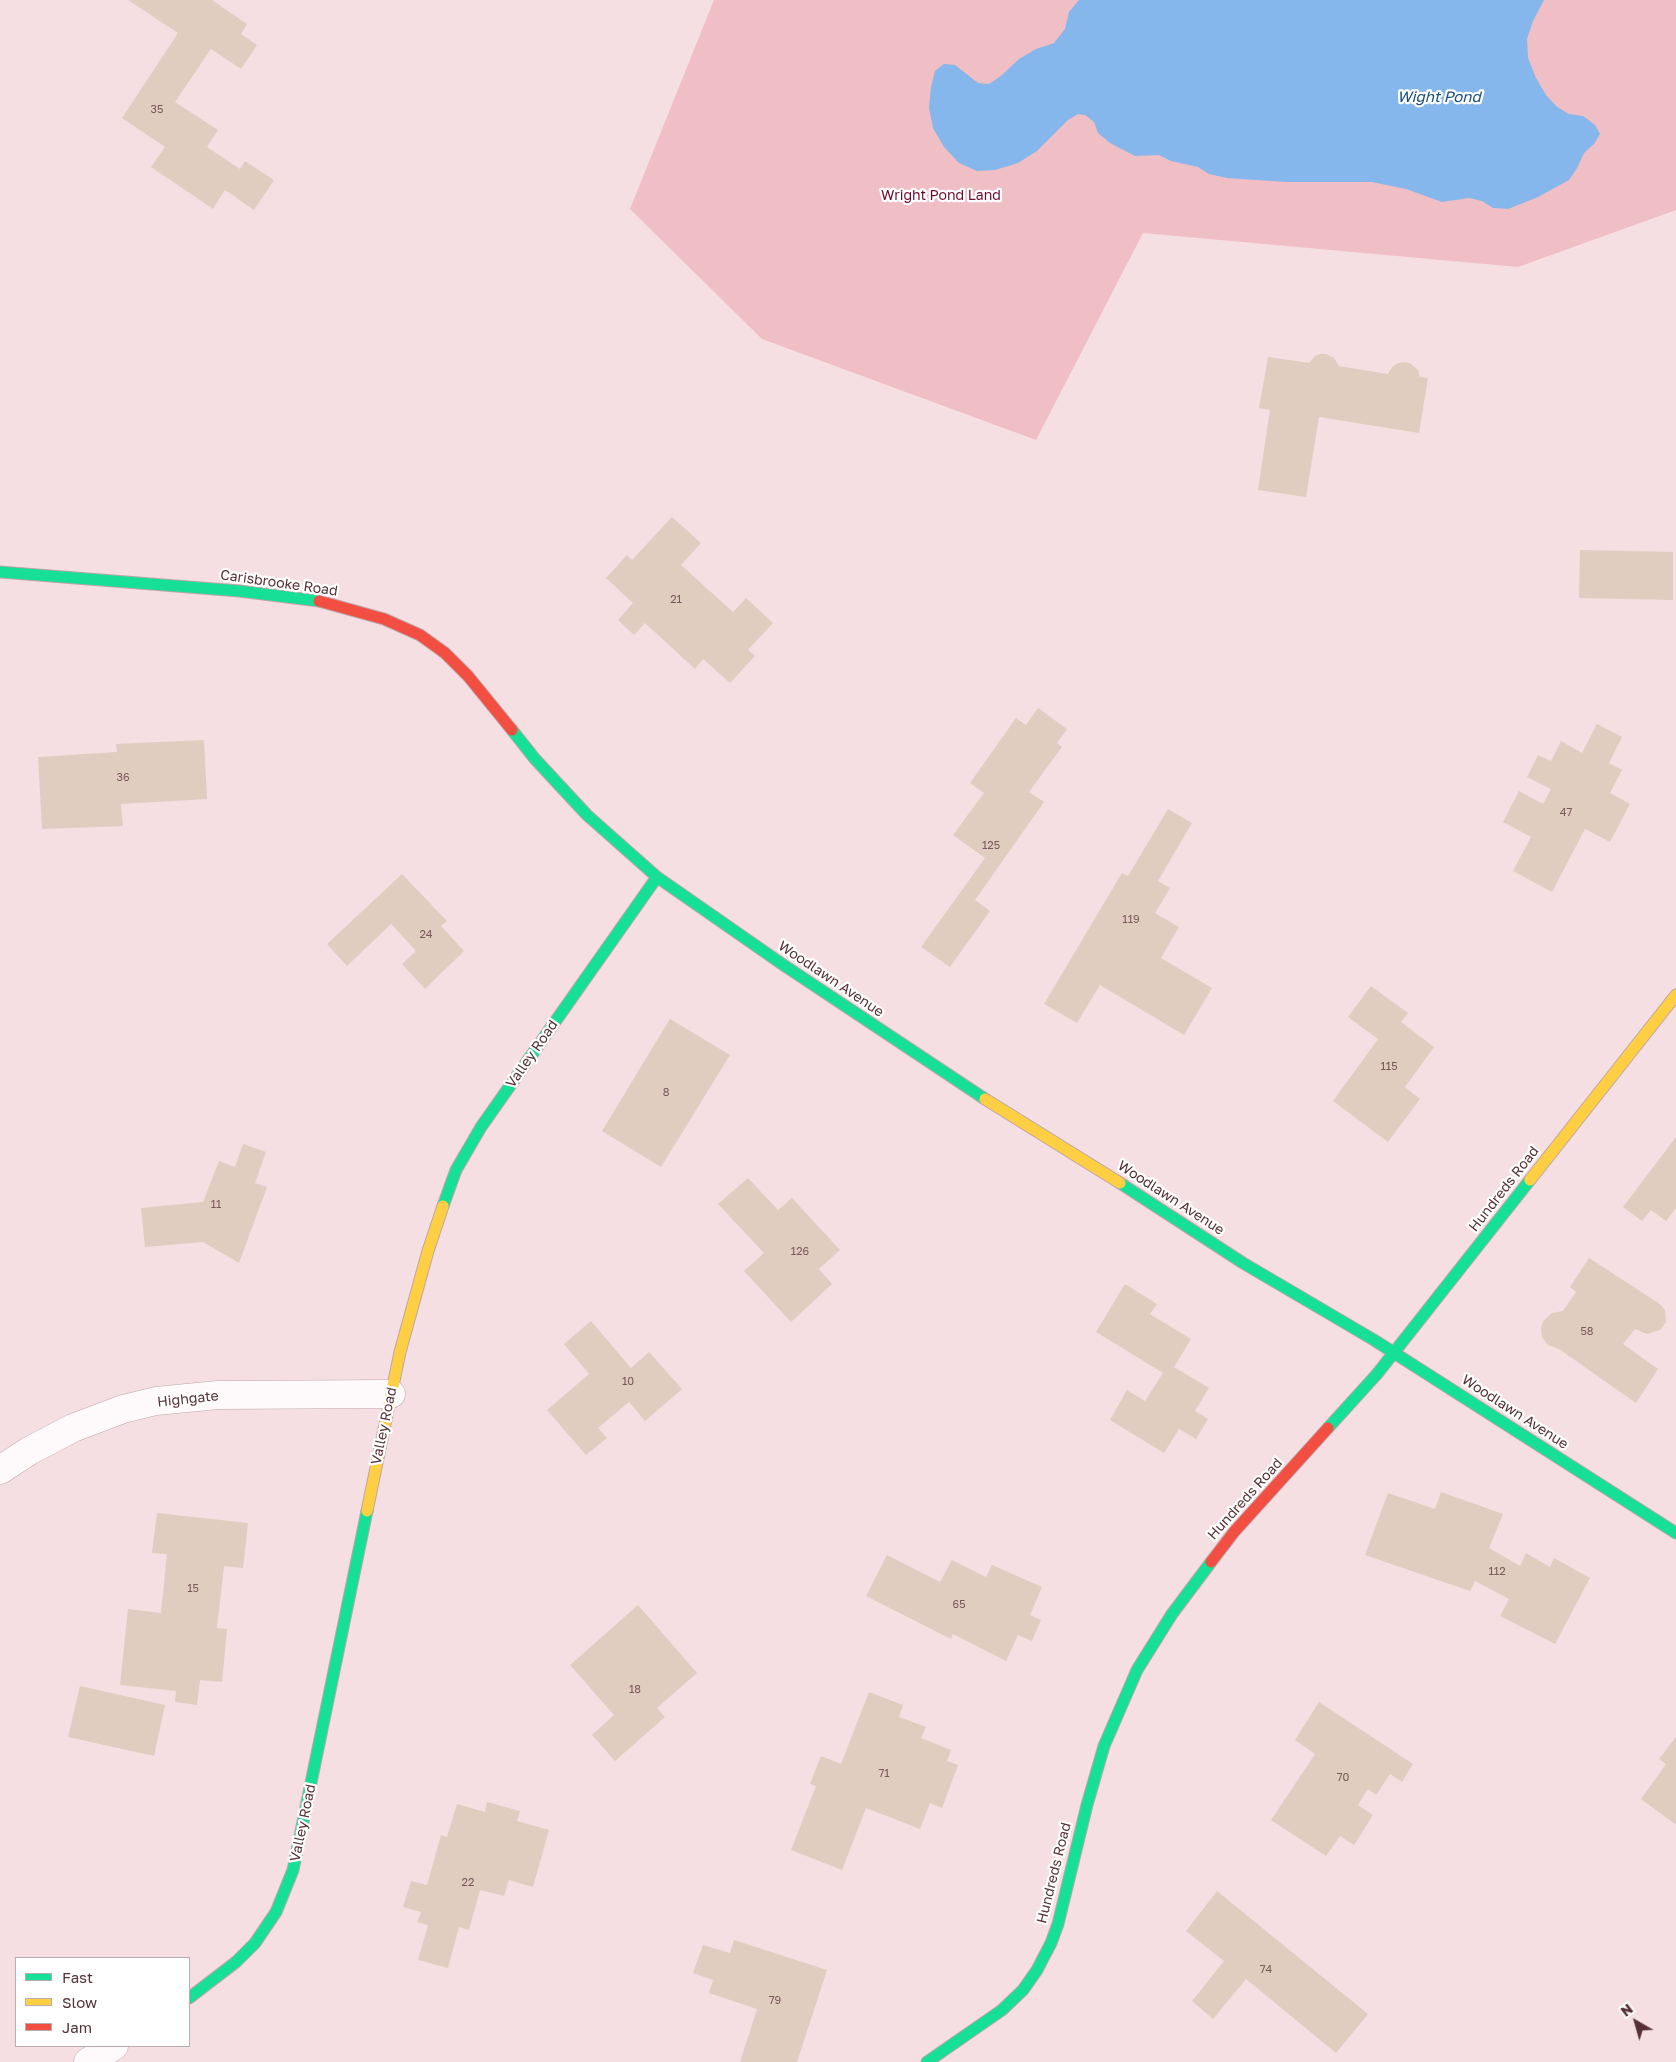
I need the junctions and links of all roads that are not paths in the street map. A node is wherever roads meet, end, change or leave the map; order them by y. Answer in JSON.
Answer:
{"nodes":[{"id":1,"x":0,"y":572,"type":"edge"},
{"id":2,"x":657,"y":877,"type":"junction"},
{"id":3,"x":1676,"y":995,"type":"edge"},
{"id":4,"x":1394,"y":1353,"type":"junction"},
{"id":5,"x":391,"y":1394,"type":"junction"},
{"id":6,"x":0,"y":1470,"type":"edge"},
{"id":7,"x":1676,"y":1533,"type":"edge"},
{"id":8,"x":190,"y":1997,"type":"edge"},
{"id":9,"x":112,"y":2047,"type":"edge"},
{"id":10,"x":88,"y":2062,"type":"edge"},
{"id":11,"x":927,"y":2062,"type":"edge"}],
"edges":[{"from":1,"to":2,"type":"street","name":"Carisbrooke Road"},
{"from":2,"to":4,"type":"street","name":"Woodlawn Avenue"},
{"from":2,"to":5,"type":"street","name":"Valley Road"},
{"from":3,"to":4,"type":"street","name":"Hundreds Road"},
{"from":4,"to":7,"type":"street","name":"Woodlawn Avenue"},
{"from":4,"to":11,"type":"street","name":"Hundreds Road"},
{"from":5,"to":6,"type":"street","name":"Highgate"},
{"from":5,"to":8,"type":"street","name":"Valley Road"},
{"from":9,"to":10,"type":"street"}]}
